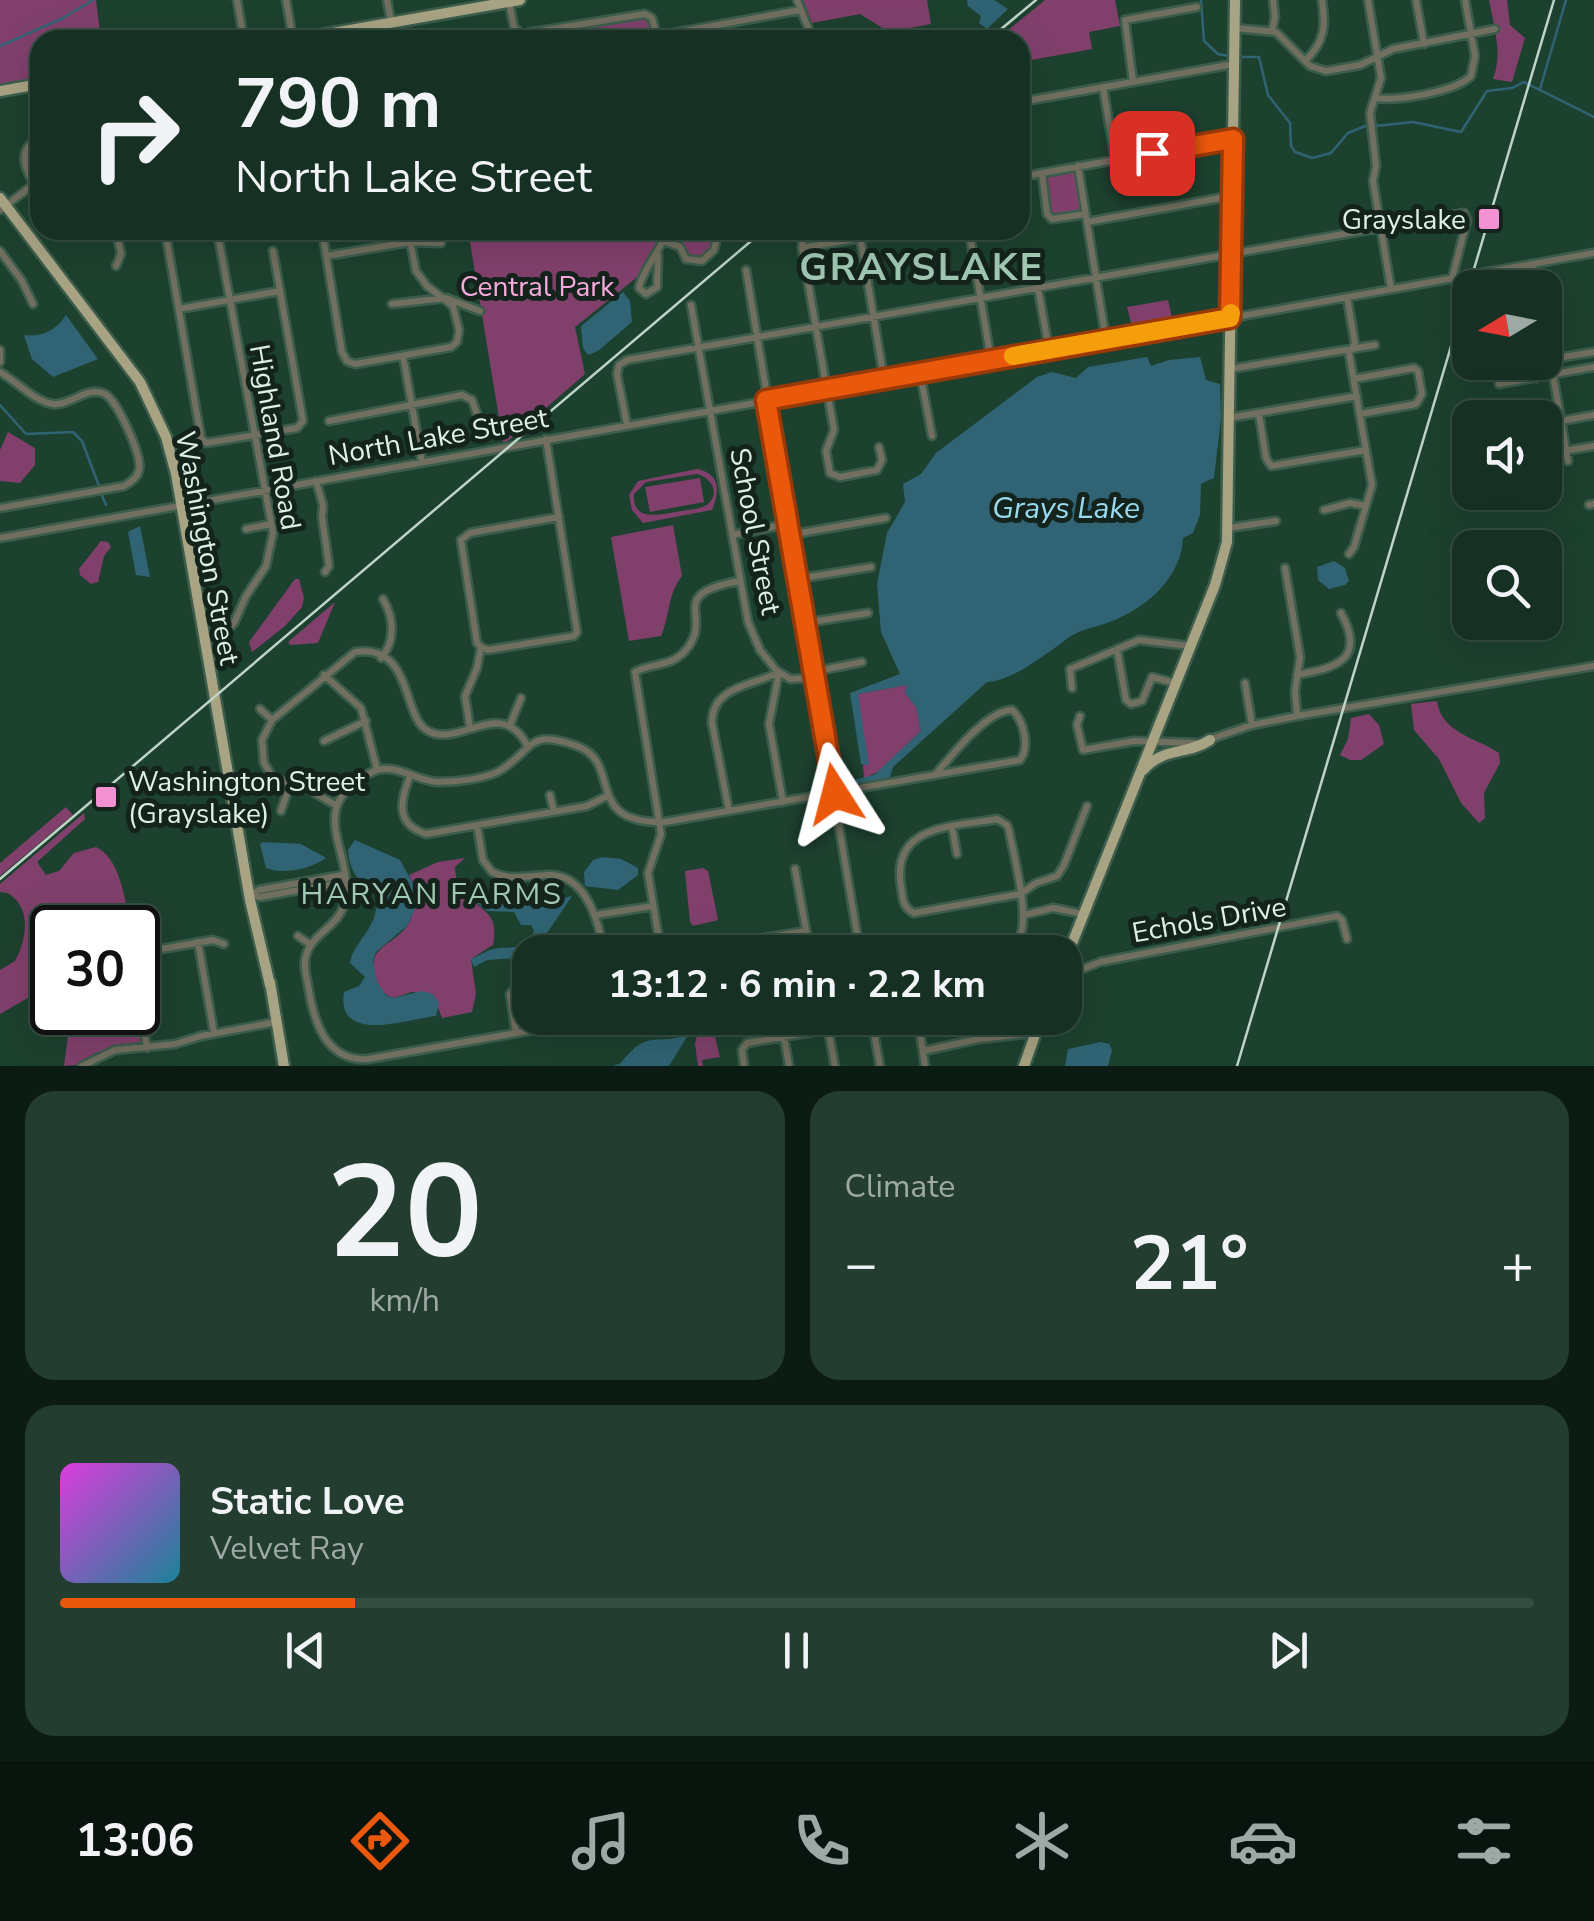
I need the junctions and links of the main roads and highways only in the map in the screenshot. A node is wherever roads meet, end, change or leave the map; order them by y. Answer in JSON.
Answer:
{"nodes":[{"id":1,"x":1236,"y":0,"type":"edge"},
{"id":2,"x":515,"y":1,"type":"edge"},
{"id":3,"x":351,"y":30,"type":"edge"},
{"id":4,"x":30,"y":86,"type":"edge"},
{"id":5,"x":0,"y":92,"type":"edge"},
{"id":6,"x":2,"y":205,"type":"edge"},
{"id":7,"x":1210,"y":740,"type":"road end"},
{"id":8,"x":1139,"y":774,"type":"junction"},
{"id":9,"x":1075,"y":935,"type":"edge"},
{"id":10,"x":1034,"y":1035,"type":"edge"},
{"id":11,"x":284,"y":1066,"type":"edge"},
{"id":12,"x":1024,"y":1066,"type":"edge"}],
"edges":[{"from":1,"to":8,"type":"main road"},
{"from":2,"to":3,"type":"main road"},
{"from":4,"to":5,"type":"main road"},
{"from":6,"to":11,"type":"main road","name":"Washington Street"},
{"from":7,"to":8,"type":"main road"},
{"from":8,"to":9,"type":"main road"},
{"from":10,"to":12,"type":"main road"}]}
